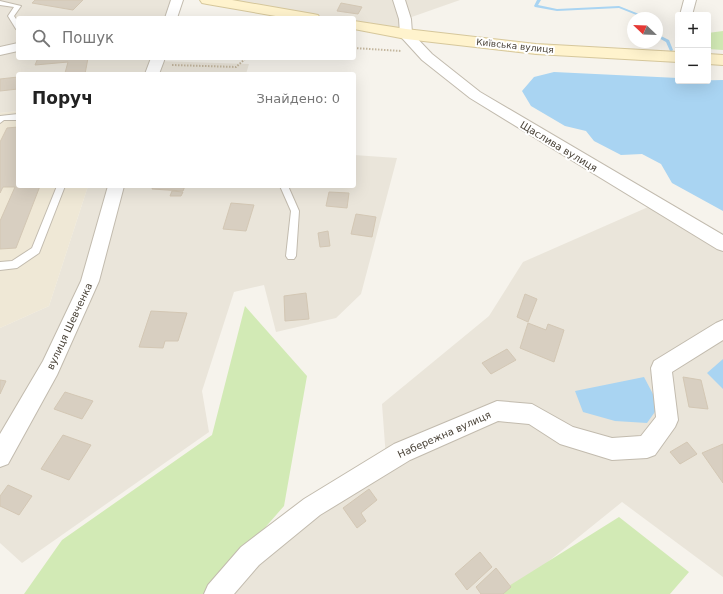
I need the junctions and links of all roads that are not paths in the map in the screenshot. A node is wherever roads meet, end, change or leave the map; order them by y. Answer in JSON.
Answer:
{"nodes":[{"id":1,"x":177,"y":0,"type":"edge"},
{"id":2,"x":207,"y":0,"type":"edge"},
{"id":3,"x":399,"y":0,"type":"edge"},
{"id":4,"x":690,"y":0,"type":"edge"},
{"id":5,"x":0,"y":3,"type":"edge"},
{"id":6,"x":687,"y":12,"type":"edge"},
{"id":7,"x":172,"y":16,"type":"edge"},
{"id":8,"x":301,"y":16,"type":"edge"},
{"id":9,"x":16,"y":25,"type":"edge"},
{"id":10,"x":356,"y":25,"type":"edge"},
{"id":11,"x":406,"y":34,"type":"junction"},
{"id":12,"x":16,"y":47,"type":"edge"},
{"id":13,"x":0,"y":51,"type":"edge"},
{"id":14,"x":675,"y":57,"type":"edge"},
{"id":15,"x":711,"y":59,"type":"edge"},
{"id":16,"x":723,"y":60,"type":"edge"},
{"id":17,"x":16,"y":117,"type":"edge"},
{"id":18,"x":0,"y":120,"type":"edge"},
{"id":19,"x":60,"y":188,"type":"edge"},
{"id":20,"x":115,"y":188,"type":"edge"},
{"id":21,"x":285,"y":188,"type":"edge"},
{"id":22,"x":723,"y":244,"type":"edge"},
{"id":23,"x":291,"y":256,"type":"dead end"},
{"id":24,"x":0,"y":266,"type":"edge"},
{"id":25,"x":723,"y":329,"type":"edge"},
{"id":26,"x":0,"y":456,"type":"edge"},
{"id":27,"x":217,"y":594,"type":"edge"}],
"edges":[{"from":1,"to":7,"type":"street"},
{"from":2,"to":8,"type":"main road"},
{"from":3,"to":11,"type":"street"},
{"from":4,"to":6,"type":"street"},
{"from":5,"to":9,"type":"lane"},
{"from":10,"to":11,"type":"main road","name":"Київська вулиця"},
{"from":11,"to":14,"type":"main road","name":"Київська вулиця"},
{"from":11,"to":22,"type":"street","name":"Щаслива вулиця"},
{"from":12,"to":13,"type":"street"},
{"from":15,"to":16,"type":"main road"},
{"from":17,"to":18,"type":"lane"},
{"from":19,"to":24,"type":"lane"},
{"from":20,"to":26,"type":"street","name":"вулиця Шевченка"},
{"from":21,"to":23,"type":"lane"},
{"from":25,"to":27,"type":"street","name":"Набережна вулиця"}]}
